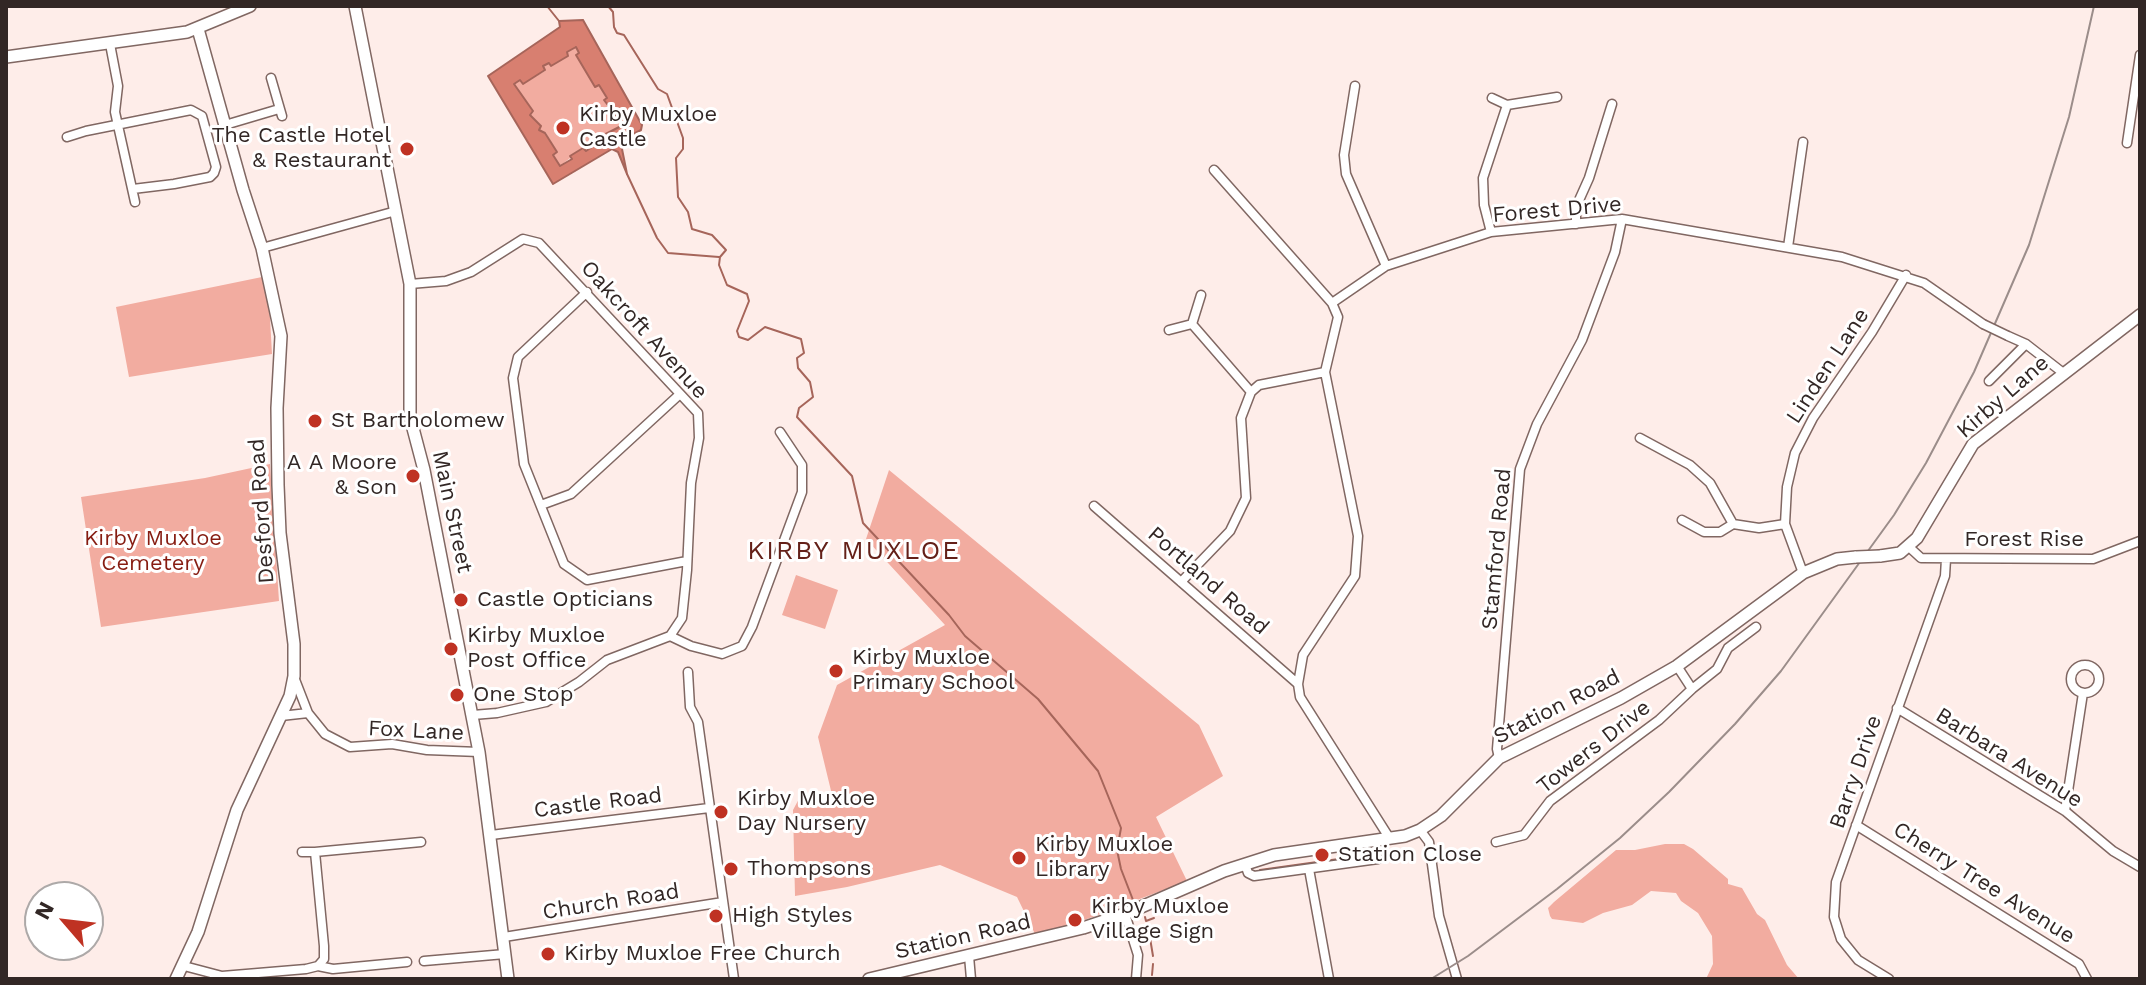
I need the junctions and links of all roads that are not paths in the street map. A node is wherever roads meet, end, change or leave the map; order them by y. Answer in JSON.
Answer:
{"nodes":[{"id":1,"x":250,"y":6,"type":"edge"},
{"id":2,"x":355,"y":6,"type":"edge"},
{"id":3,"x":198,"y":29,"type":"junction"},
{"id":4,"x":110,"y":44,"type":"junction"},
{"id":5,"x":2140,"y":55,"type":"edge"},
{"id":6,"x":6,"y":57,"type":"edge"},
{"id":7,"x":271,"y":78,"type":"dead end"},
{"id":8,"x":1355,"y":86,"type":"dead end"},
{"id":9,"x":1557,"y":97,"type":"dead end"},
{"id":10,"x":1492,"y":98,"type":"dead end"},
{"id":11,"x":1612,"y":104,"type":"dead end"},
{"id":12,"x":1507,"y":105,"type":"junction"},
{"id":13,"x":2136,"y":115,"type":"edge"},
{"id":14,"x":117,"y":124,"type":"junction"},
{"id":15,"x":225,"y":125,"type":"junction"},
{"id":16,"x":67,"y":137,"type":"dead end"},
{"id":17,"x":1803,"y":142,"type":"dead end"},
{"id":18,"x":2127,"y":143,"type":"dead end"},
{"id":19,"x":1214,"y":170,"type":"dead end"},
{"id":20,"x":133,"y":189,"type":"junction"},
{"id":21,"x":135,"y":202,"type":"dead end"},
{"id":22,"x":396,"y":211,"type":"junction"},
{"id":23,"x":1622,"y":219,"type":"junction"},
{"id":24,"x":1576,"y":224,"type":"junction"},
{"id":25,"x":1491,"y":232,"type":"junction"},
{"id":26,"x":1788,"y":247,"type":"junction"},
{"id":27,"x":262,"y":248,"type":"junction"},
{"id":28,"x":1386,"y":266,"type":"junction"},
{"id":29,"x":1906,"y":275,"type":"junction"},
{"id":30,"x":410,"y":284,"type":"junction"},
{"id":31,"x":587,"y":292,"type":"junction"},
{"id":32,"x":1201,"y":295,"type":"dead end"},
{"id":33,"x":1332,"y":303,"type":"junction"},
{"id":34,"x":2140,"y":315,"type":"edge"},
{"id":35,"x":1192,"y":324,"type":"junction"},
{"id":36,"x":1169,"y":330,"type":"dead end"},
{"id":37,"x":2026,"y":344,"type":"junction"},
{"id":38,"x":1325,"y":372,"type":"junction"},
{"id":39,"x":2062,"y":372,"type":"junction"},
{"id":40,"x":1989,"y":381,"type":"dead end"},
{"id":41,"x":1251,"y":392,"type":"junction"},
{"id":42,"x":680,"y":394,"type":"junction"},
{"id":43,"x":780,"y":432,"type":"dead end"},
{"id":44,"x":1640,"y":438,"type":"dead end"},
{"id":45,"x":541,"y":505,"type":"junction"},
{"id":46,"x":1094,"y":506,"type":"dead end"},
{"id":47,"x":1682,"y":520,"type":"dead end"},
{"id":48,"x":1733,"y":524,"type":"junction"},
{"id":49,"x":1785,"y":524,"type":"junction"},
{"id":50,"x":2140,"y":541,"type":"edge"},
{"id":51,"x":1909,"y":547,"type":"junction"},
{"id":52,"x":1946,"y":559,"type":"junction"},
{"id":53,"x":687,"y":561,"type":"junction"},
{"id":54,"x":1803,"y":573,"type":"junction"},
{"id":55,"x":1181,"y":582,"type":"junction"},
{"id":56,"x":1756,"y":627,"type":"dead end"},
{"id":57,"x":670,"y":636,"type":"junction"},
{"id":58,"x":1677,"y":666,"type":"junction"},
{"id":59,"x":688,"y":672,"type":"dead end"},
{"id":60,"x":294,"y":676,"type":"junction"},
{"id":61,"x":1298,"y":684,"type":"junction"},
{"id":62,"x":1692,"y":689,"type":"junction"},
{"id":63,"x":2083,"y":693,"type":"dead end"},
{"id":64,"x":1897,"y":708,"type":"junction"},
{"id":65,"x":308,"y":713,"type":"junction"},
{"id":66,"x":473,"y":715,"type":"junction"},
{"id":67,"x":281,"y":716,"type":"junction"},
{"id":68,"x":479,"y":752,"type":"junction"},
{"id":69,"x":1499,"y":758,"type":"junction"},
{"id":70,"x":709,"y":808,"type":"junction"},
{"id":71,"x":2065,"y":811,"type":"junction"},
{"id":72,"x":1856,"y":825,"type":"junction"},
{"id":73,"x":1420,"y":830,"type":"junction"},
{"id":74,"x":491,"y":835,"type":"junction"},
{"id":75,"x":1390,"y":839,"type":"junction"},
{"id":76,"x":421,"y":842,"type":"dead end"},
{"id":77,"x":1496,"y":842,"type":"dead end"},
{"id":78,"x":302,"y":852,"type":"dead end"},
{"id":79,"x":315,"y":852,"type":"junction"},
{"id":80,"x":1378,"y":859,"type":"dead end"},
{"id":81,"x":1245,"y":864,"type":"junction"},
{"id":82,"x":2140,"y":867,"type":"edge"},
{"id":83,"x":1309,"y":869,"type":"junction"},
{"id":84,"x":723,"y":902,"type":"junction"},
{"id":85,"x":1125,"y":914,"type":"junction"},
{"id":86,"x":504,"y":937,"type":"junction"},
{"id":87,"x":505,"y":954,"type":"junction"},
{"id":88,"x":969,"y":956,"type":"junction"},
{"id":89,"x":424,"y":961,"type":"dead end"},
{"id":90,"x":407,"y":962,"type":"dead end"},
{"id":91,"x":184,"y":966,"type":"junction"},
{"id":92,"x":318,"y":966,"type":"junction"},
{"id":93,"x":176,"y":979,"type":"edge"},
{"id":94,"x":508,"y":979,"type":"edge"},
{"id":95,"x":734,"y":979,"type":"edge"},
{"id":96,"x":869,"y":979,"type":"edge"},
{"id":97,"x":971,"y":979,"type":"edge"},
{"id":98,"x":1136,"y":979,"type":"edge"},
{"id":99,"x":1329,"y":979,"type":"edge"},
{"id":100,"x":1457,"y":979,"type":"edge"},
{"id":101,"x":1889,"y":979,"type":"edge"},
{"id":102,"x":2087,"y":979,"type":"edge"}],
"edges":[{"from":1,"to":3,"type":"street"},
{"from":2,"to":22,"type":"street","name":"Main Street"},
{"from":3,"to":4,"type":"street"},
{"from":3,"to":15,"type":"street","name":"Desford Road"},
{"from":4,"to":6,"type":"street"},
{"from":4,"to":14,"type":"street"},
{"from":5,"to":13,"type":"street"},
{"from":7,"to":15,"type":"street"},
{"from":8,"to":28,"type":"street"},
{"from":9,"to":12,"type":"street"},
{"from":10,"to":12,"type":"street"},
{"from":11,"to":24,"type":"street"},
{"from":12,"to":25,"type":"street"},
{"from":13,"to":18,"type":"street"},
{"from":14,"to":16,"type":"street"},
{"from":14,"to":20,"type":"street"},
{"from":14,"to":20,"type":"street"},
{"from":15,"to":27,"type":"street","name":"Desford Road"},
{"from":17,"to":26,"type":"street"},
{"from":19,"to":33,"type":"street"},
{"from":20,"to":21,"type":"street"},
{"from":22,"to":27,"type":"street"},
{"from":22,"to":30,"type":"street","name":"Main Street"},
{"from":23,"to":24,"type":"street","name":"Forest Drive"},
{"from":23,"to":26,"type":"street","name":"Forest Drive"},
{"from":23,"to":69,"type":"street","name":"Stamford Road"},
{"from":24,"to":25,"type":"street","name":"Forest Drive"},
{"from":25,"to":28,"type":"street","name":"Forest Drive"},
{"from":26,"to":29,"type":"street","name":"Forest Drive"},
{"from":27,"to":60,"type":"street","name":"Desford Road"},
{"from":28,"to":33,"type":"street","name":"Forest Drive"},
{"from":29,"to":37,"type":"street","name":"Forest Drive","bridge":true},
{"from":29,"to":49,"type":"street","name":"Linden Lane"},
{"from":30,"to":31,"type":"street","name":"Oakcroft Avenue"},
{"from":30,"to":66,"type":"street","name":"Main Street"},
{"from":31,"to":42,"type":"street","name":"Oakcroft Avenue"},
{"from":31,"to":45,"type":"street"},
{"from":32,"to":35,"type":"street"},
{"from":33,"to":38,"type":"street"},
{"from":34,"to":39,"type":"street","name":"Kirby Lane"},
{"from":35,"to":36,"type":"street"},
{"from":35,"to":41,"type":"street"},
{"from":37,"to":39,"type":"street","name":"Forest Drive"},
{"from":37,"to":40,"type":"street"},
{"from":38,"to":41,"type":"street"},
{"from":38,"to":61,"type":"street"},
{"from":39,"to":51,"type":"street","name":"Kirby Lane"},
{"from":41,"to":55,"type":"street"},
{"from":42,"to":45,"type":"street"},
{"from":42,"to":53,"type":"street","name":"Oakcroft Avenue"},
{"from":43,"to":57,"type":"street"},
{"from":44,"to":48,"type":"street"},
{"from":45,"to":53,"type":"street"},
{"from":46,"to":55,"type":"street","name":"Portland Road"},
{"from":47,"to":48,"type":"street"},
{"from":48,"to":49,"type":"street"},
{"from":49,"to":54,"type":"street","name":"Linden Lane"},
{"from":50,"to":52,"type":"street","name":"Forest Rise"},
{"from":51,"to":52,"type":"street","name":"Forest Rise"},
{"from":51,"to":54,"type":"street","name":"Station Road","bridge":true},
{"from":52,"to":64,"type":"street","name":"Barry Drive"},
{"from":53,"to":57,"type":"street","name":"Oakcroft Avenue"},
{"from":54,"to":58,"type":"street","name":"Station Road"},
{"from":55,"to":61,"type":"street","name":"Portland Road"},
{"from":56,"to":62,"type":"street","name":"Towers Drive"},
{"from":57,"to":66,"type":"street"},
{"from":58,"to":62,"type":"street"},
{"from":58,"to":69,"type":"street","name":"Station Road"},
{"from":59,"to":70,"type":"street"},
{"from":60,"to":65,"type":"street","name":"Fox Lane"},
{"from":60,"to":67,"type":"street","name":"Desford Road"},
{"from":61,"to":75,"type":"street"},
{"from":62,"to":77,"type":"street","name":"Towers Drive"},
{"from":63,"to":71,"type":"street"},
{"from":64,"to":71,"type":"street","name":"Barbara Avenue"},
{"from":64,"to":72,"type":"street","name":"Barry Drive"},
{"from":65,"to":67,"type":"street"},
{"from":65,"to":68,"type":"street","name":"Fox Lane"},
{"from":66,"to":68,"type":"street","name":"Main Street"},
{"from":67,"to":91,"type":"street","name":"Desford Road"},
{"from":68,"to":74,"type":"street","name":"Main Street"},
{"from":69,"to":73,"type":"street","name":"Station Road"},
{"from":70,"to":74,"type":"street","name":"Castle Road"},
{"from":70,"to":84,"type":"street"},
{"from":71,"to":82,"type":"street","name":"Barbara Avenue"},
{"from":72,"to":101,"type":"street","name":"Barry Drive"},
{"from":72,"to":102,"type":"street","name":"Cherry Tree Avenue"},
{"from":73,"to":75,"type":"street","name":"Station Road"},
{"from":73,"to":100,"type":"street"},
{"from":74,"to":86,"type":"street","name":"Main Street"},
{"from":75,"to":81,"type":"street","name":"Station Road"},
{"from":76,"to":79,"type":"street"},
{"from":78,"to":79,"type":"street"},
{"from":79,"to":92,"type":"street"},
{"from":80,"to":83,"type":"street"},
{"from":81,"to":83,"type":"street"},
{"from":81,"to":85,"type":"street","name":"Station Road"},
{"from":83,"to":99,"type":"street"},
{"from":84,"to":86,"type":"street","name":"Church Road"},
{"from":84,"to":95,"type":"street"},
{"from":85,"to":88,"type":"street","name":"Station Road"},
{"from":85,"to":98,"type":"street"},
{"from":86,"to":87,"type":"street","name":"Main Street"},
{"from":87,"to":89,"type":"street"},
{"from":87,"to":94,"type":"street","name":"Main Street"},
{"from":88,"to":96,"type":"street","name":"Station Road"},
{"from":88,"to":97,"type":"street"},
{"from":90,"to":92,"type":"street"},
{"from":91,"to":92,"type":"street"},
{"from":91,"to":93,"type":"street","name":"Desford Road"}]}
